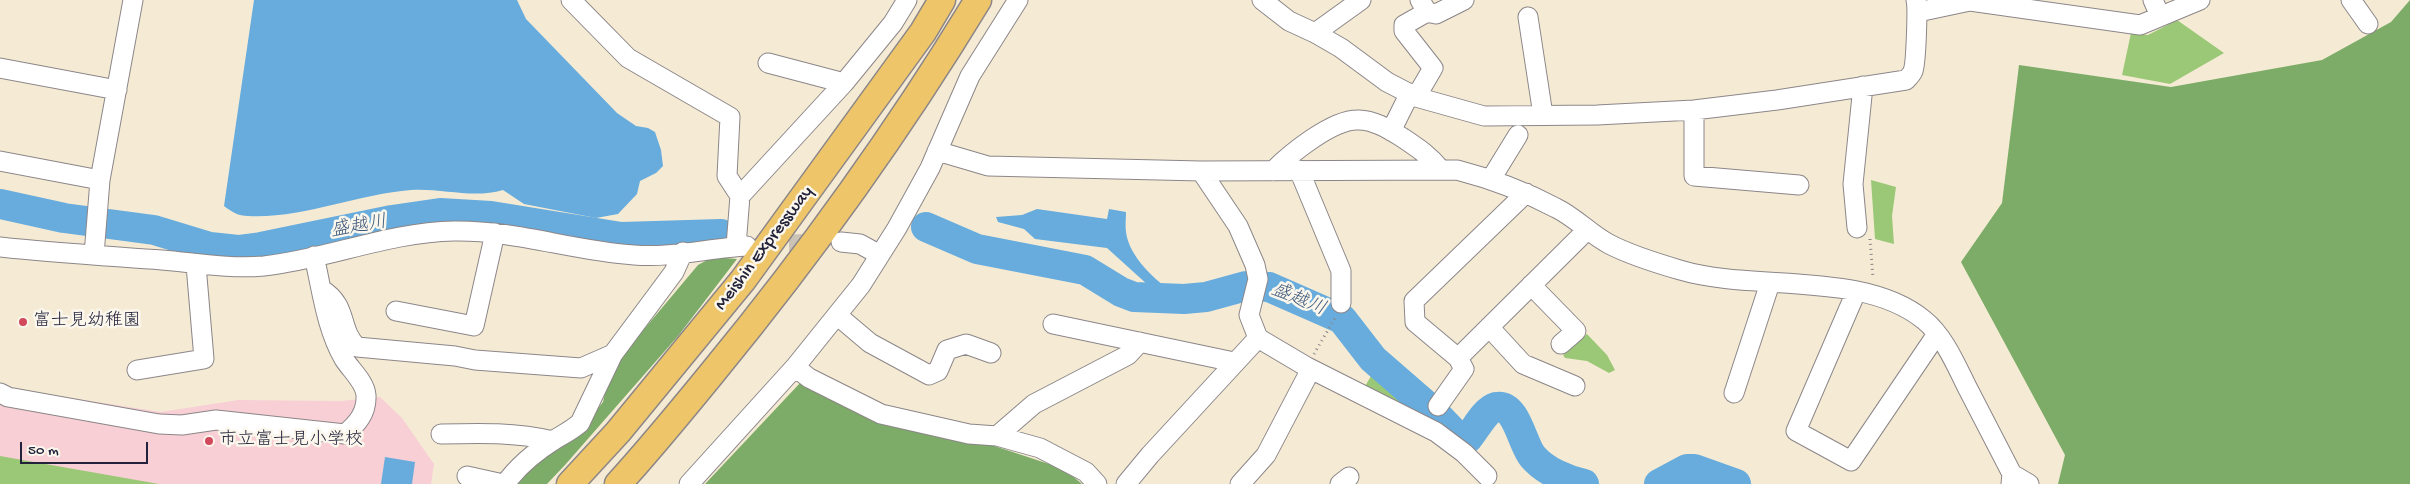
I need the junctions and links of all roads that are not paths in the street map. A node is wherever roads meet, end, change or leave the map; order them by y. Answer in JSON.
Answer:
{"nodes":[{"id":1,"x":571,"y":0,"type":"edge"},
{"id":2,"x":907,"y":0,"type":"edge"},
{"id":3,"x":942,"y":0,"type":"edge"},
{"id":4,"x":978,"y":0,"type":"edge"},
{"id":5,"x":1018,"y":0,"type":"edge"},
{"id":6,"x":1262,"y":0,"type":"edge"},
{"id":7,"x":1361,"y":0,"type":"edge"},
{"id":8,"x":1464,"y":0,"type":"edge"},
{"id":9,"x":1969,"y":0,"type":"edge"},
{"id":10,"x":2200,"y":0,"type":"edge"},
{"id":11,"x":2350,"y":0,"type":"edge"},
{"id":12,"x":130,"y":1,"type":"edge"},
{"id":13,"x":1424,"y":6,"type":"edge"},
{"id":14,"x":1917,"y":6,"type":"edge"},
{"id":15,"x":2064,"y":7,"type":"edge"},
{"id":16,"x":2157,"y":8,"type":"edge"},
{"id":17,"x":1528,"y":17,"type":"dead end"},
{"id":18,"x":2368,"y":24,"type":"dead end"},
{"id":19,"x":1316,"y":33,"type":"junction"},
{"id":20,"x":768,"y":63,"type":"dead end"},
{"id":21,"x":0,"y":68,"type":"edge"},
{"id":22,"x":844,"y":83,"type":"junction"},
{"id":23,"x":1863,"y":86,"type":"junction"},
{"id":24,"x":117,"y":90,"type":"junction"},
{"id":25,"x":1413,"y":95,"type":"junction"},
{"id":26,"x":1694,"y":110,"type":"junction"},
{"id":27,"x":1543,"y":115,"type":"junction"},
{"id":28,"x":1391,"y":131,"type":"junction"},
{"id":29,"x":1518,"y":135,"type":"dead end"},
{"id":30,"x":937,"y":152,"type":"junction"},
{"id":31,"x":0,"y":161,"type":"edge"},
{"id":32,"x":1299,"y":170,"type":"junction"},
{"id":33,"x":1441,"y":170,"type":"junction"},
{"id":34,"x":1201,"y":171,"type":"junction"},
{"id":35,"x":1273,"y":171,"type":"junction"},
{"id":36,"x":1491,"y":179,"type":"junction"},
{"id":37,"x":100,"y":180,"type":"junction"},
{"id":38,"x":1799,"y":185,"type":"dead end"},
{"id":39,"x":1526,"y":193,"type":"junction"},
{"id":40,"x":740,"y":196,"type":"junction"},
{"id":41,"x":1857,"y":228,"type":"dead end"},
{"id":42,"x":1587,"y":230,"type":"junction"},
{"id":43,"x":495,"y":233,"type":"junction"},
{"id":44,"x":841,"y":242,"type":"tunnel mouth"},
{"id":45,"x":0,"y":247,"type":"edge"},
{"id":46,"x":683,"y":252,"type":"junction"},
{"id":47,"x":880,"y":254,"type":"junction"},
{"id":48,"x":94,"y":255,"type":"junction"},
{"id":49,"x":314,"y":256,"type":"junction"},
{"id":50,"x":196,"y":265,"type":"junction"},
{"id":51,"x":1770,"y":283,"type":"junction"},
{"id":52,"x":1531,"y":285,"type":"junction"},
{"id":53,"x":321,"y":288,"type":"junction"},
{"id":54,"x":1865,"y":290,"type":"junction"},
{"id":55,"x":1341,"y":304,"type":"dead end"},
{"id":56,"x":396,"y":311,"type":"dead end"},
{"id":57,"x":838,"y":316,"type":"junction"},
{"id":58,"x":1053,"y":324,"type":"dead end"},
{"id":59,"x":1489,"y":327,"type":"junction"},
{"id":60,"x":1937,"y":334,"type":"junction"},
{"id":61,"x":1258,"y":338,"type":"junction"},
{"id":62,"x":1140,"y":342,"type":"junction"},
{"id":63,"x":1561,"y":344,"type":"dead end"},
{"id":64,"x":991,"y":353,"type":"dead end"},
{"id":65,"x":613,"y":354,"type":"junction"},
{"id":66,"x":1458,"y":358,"type":"junction"},
{"id":67,"x":1234,"y":362,"type":"junction"},
{"id":68,"x":795,"y":367,"type":"junction"},
{"id":69,"x":1309,"y":368,"type":"junction"},
{"id":70,"x":137,"y":370,"type":"dead end"},
{"id":71,"x":1575,"y":386,"type":"dead end"},
{"id":72,"x":0,"y":393,"type":"edge"},
{"id":73,"x":1734,"y":393,"type":"dead end"},
{"id":74,"x":1438,"y":406,"type":"dead end"},
{"id":75,"x":441,"y":434,"type":"dead end"},
{"id":76,"x":997,"y":436,"type":"junction"},
{"id":77,"x":553,"y":441,"type":"junction"},
{"id":78,"x":467,"y":476,"type":"dead end"},
{"id":79,"x":1487,"y":476,"type":"dead end"},
{"id":80,"x":2012,"y":479,"type":"edge"},
{"id":81,"x":1245,"y":482,"type":"edge"},
{"id":82,"x":504,"y":484,"type":"edge"},
{"id":83,"x":570,"y":484,"type":"edge"},
{"id":84,"x":618,"y":484,"type":"edge"},
{"id":85,"x":689,"y":484,"type":"edge"},
{"id":86,"x":1097,"y":484,"type":"edge"},
{"id":87,"x":1126,"y":484,"type":"edge"},
{"id":88,"x":2029,"y":484,"type":"edge"}],
"edges":[{"from":1,"to":40,"type":"street"},
{"from":2,"to":22,"type":"street"},
{"from":3,"to":83,"type":"highway","name":"Meishin Expressway"},
{"from":4,"to":84,"type":"highway","name":"Meishin Expressway"},
{"from":5,"to":30,"type":"street"},
{"from":6,"to":19,"type":"street"},
{"from":7,"to":19,"type":"street"},
{"from":8,"to":13,"type":"street"},
{"from":9,"to":14,"type":"street"},
{"from":9,"to":15,"type":"street"},
{"from":10,"to":16,"type":"street"},
{"from":11,"to":18,"type":"street"},
{"from":12,"to":24,"type":"street"},
{"from":13,"to":25,"type":"street"},
{"from":14,"to":23,"type":"street"},
{"from":15,"to":16,"type":"street"},
{"from":17,"to":27,"type":"street"},
{"from":19,"to":25,"type":"street"},
{"from":20,"to":22,"type":"street"},
{"from":21,"to":24,"type":"street"},
{"from":22,"to":40,"type":"street"},
{"from":23,"to":26,"type":"street"},
{"from":23,"to":41,"type":"street"},
{"from":24,"to":37,"type":"street"},
{"from":25,"to":27,"type":"street"},
{"from":25,"to":28,"type":"street"},
{"from":26,"to":27,"type":"street"},
{"from":26,"to":38,"type":"street"},
{"from":28,"to":33,"type":"street"},
{"from":28,"to":35,"type":"street"},
{"from":29,"to":36,"type":"street"},
{"from":30,"to":34,"type":"street"},
{"from":30,"to":47,"type":"street"},
{"from":31,"to":37,"type":"street"},
{"from":32,"to":33,"type":"street"},
{"from":32,"to":35,"type":"street"},
{"from":32,"to":55,"type":"street"},
{"from":33,"to":36,"type":"street"},
{"from":34,"to":35,"type":"street"},
{"from":34,"to":61,"type":"street"},
{"from":36,"to":39,"type":"street"},
{"from":37,"to":48,"type":"street"},
{"from":39,"to":42,"type":"street"},
{"from":39,"to":66,"type":"street"},
{"from":40,"to":46,"type":"street"},
{"from":42,"to":51,"type":"street"},
{"from":42,"to":52,"type":"street"},
{"from":43,"to":46,"type":"street"},
{"from":43,"to":49,"type":"street"},
{"from":43,"to":56,"type":"street"},
{"from":44,"to":47,"type":"street"},
{"from":45,"to":48,"type":"street"},
{"from":46,"to":65,"type":"street"},
{"from":47,"to":57,"type":"street"},
{"from":48,"to":50,"type":"street"},
{"from":49,"to":50,"type":"street"},
{"from":49,"to":53,"type":"street"},
{"from":50,"to":70,"type":"street"},
{"from":51,"to":54,"type":"street"},
{"from":51,"to":73,"type":"street"},
{"from":52,"to":59,"type":"street"},
{"from":52,"to":63,"type":"street"},
{"from":53,"to":65,"type":"street"},
{"from":53,"to":72,"type":"street"},
{"from":54,"to":60,"type":"street"},
{"from":54,"to":60,"type":"street"},
{"from":57,"to":64,"type":"street"},
{"from":57,"to":68,"type":"street"},
{"from":58,"to":62,"type":"street"},
{"from":59,"to":66,"type":"street"},
{"from":59,"to":71,"type":"street"},
{"from":60,"to":80,"type":"street"},
{"from":61,"to":67,"type":"street"},
{"from":61,"to":69,"type":"street"},
{"from":62,"to":67,"type":"street"},
{"from":62,"to":76,"type":"street"},
{"from":65,"to":77,"type":"street"},
{"from":66,"to":74,"type":"street"},
{"from":67,"to":87,"type":"street"},
{"from":68,"to":76,"type":"street"},
{"from":68,"to":85,"type":"street"},
{"from":69,"to":79,"type":"street"},
{"from":69,"to":81,"type":"street"},
{"from":75,"to":77,"type":"street"},
{"from":76,"to":86,"type":"street"},
{"from":77,"to":82,"type":"street"},
{"from":78,"to":82,"type":"street"},
{"from":80,"to":88,"type":"street"}]}
